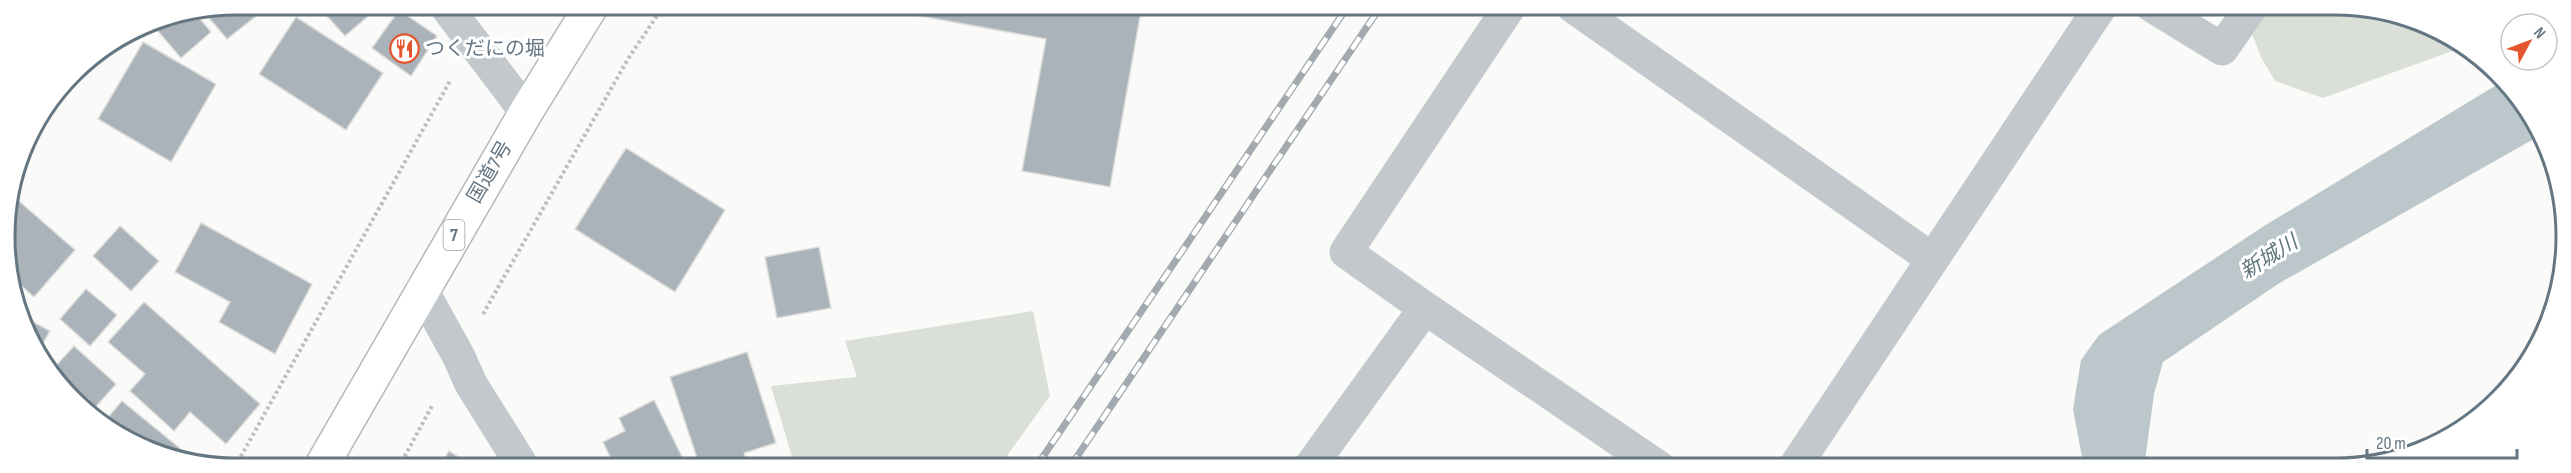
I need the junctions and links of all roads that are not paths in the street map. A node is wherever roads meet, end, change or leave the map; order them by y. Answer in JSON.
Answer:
{"nodes":[{"id":1,"x":452,"y":15,"type":"edge"},
{"id":2,"x":586,"y":15,"type":"edge"},
{"id":3,"x":1504,"y":15,"type":"edge"},
{"id":4,"x":1585,"y":15,"type":"edge"},
{"id":5,"x":2095,"y":15,"type":"edge"},
{"id":6,"x":2167,"y":15,"type":"edge"},
{"id":7,"x":2246,"y":15,"type":"edge"},
{"id":8,"x":526,"y":112,"type":"junction"},
{"id":9,"x":1932,"y":259,"type":"junction"},
{"id":10,"x":422,"y":290,"type":"junction"},
{"id":11,"x":1425,"y":308,"type":"junction"},
{"id":12,"x":326,"y":458,"type":"edge"},
{"id":13,"x":517,"y":458,"type":"edge"},
{"id":14,"x":1317,"y":458,"type":"edge"},
{"id":15,"x":1645,"y":458,"type":"edge"},
{"id":16,"x":1801,"y":458,"type":"edge"}],
"edges":[{"from":1,"to":8,"type":"street"},
{"from":2,"to":8,"type":"highway","name":"国道7号","number":"7"},
{"from":3,"to":11,"type":"street"},
{"from":4,"to":9,"type":"street"},
{"from":5,"to":9,"type":"street"},
{"from":6,"to":7,"type":"street"},
{"from":8,"to":10,"type":"highway","name":"国道7号","number":"7"},
{"from":9,"to":16,"type":"street"},
{"from":10,"to":12,"type":"highway","name":"国道7号","number":"7"},
{"from":10,"to":13,"type":"street"},
{"from":11,"to":14,"type":"street"},
{"from":11,"to":15,"type":"street"}]}
